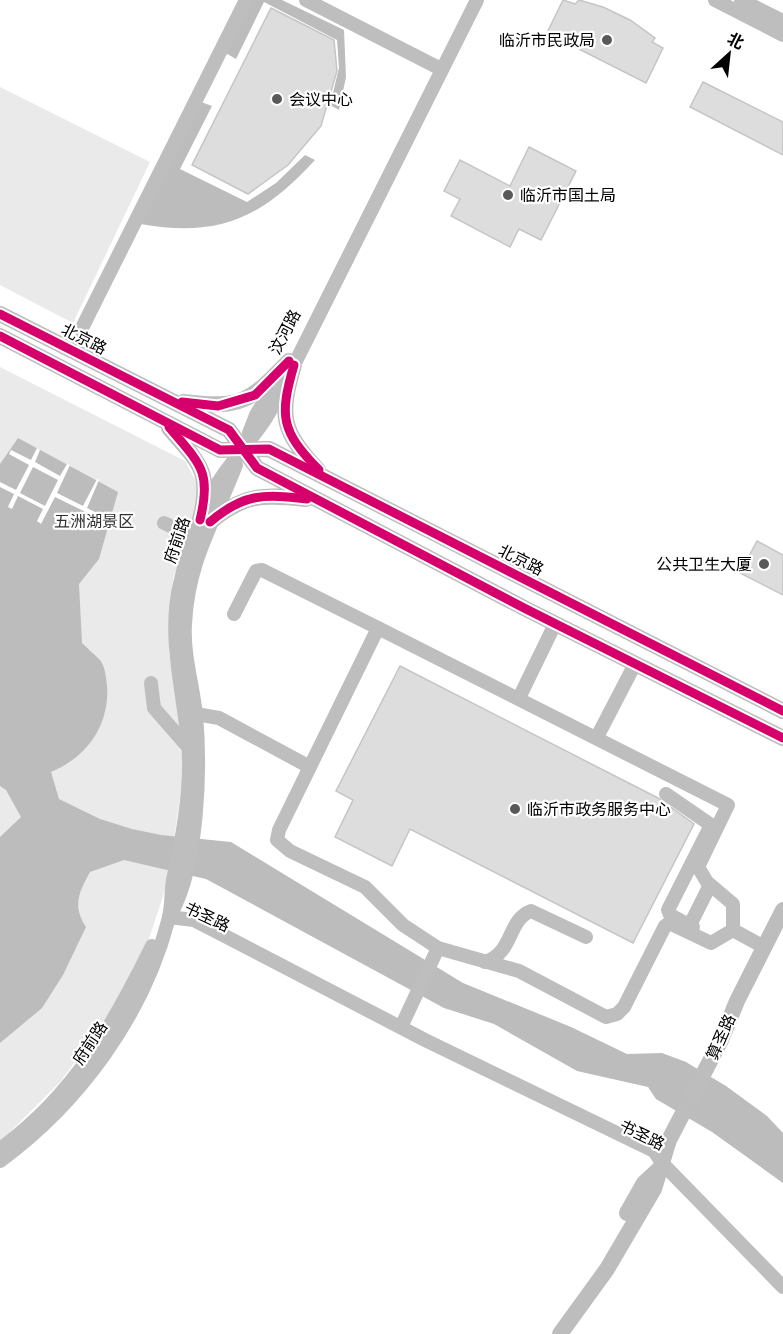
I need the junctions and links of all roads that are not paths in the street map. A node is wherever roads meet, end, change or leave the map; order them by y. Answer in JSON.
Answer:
{"nodes":[{"id":1,"x":246,"y":0,"type":"edge"},
{"id":2,"x":306,"y":0,"type":"edge"},
{"id":3,"x":470,"y":0,"type":"edge"},
{"id":4,"x":477,"y":0,"type":"edge"},
{"id":5,"x":715,"y":0,"type":"edge"},
{"id":6,"x":741,"y":0,"type":"edge"},
{"id":7,"x":783,"y":21,"type":"edge"},
{"id":8,"x":783,"y":35,"type":"edge"},
{"id":9,"x":437,"y":67,"type":"junction"},
{"id":10,"x":0,"y":314,"type":"edge"},
{"id":11,"x":0,"y":336,"type":"edge"},
{"id":12,"x":71,"y":350,"type":"junction"},
{"id":13,"x":291,"y":363,"type":"junction"},
{"id":14,"x":171,"y":400,"type":"junction"},
{"id":15,"x":163,"y":420,"type":"junction"},
{"id":16,"x":243,"y":450,"type":"junction"},
{"id":17,"x":327,"y":479,"type":"junction"},
{"id":18,"x":317,"y":500,"type":"junction"},
{"id":19,"x":205,"y":521,"type":"junction"},
{"id":20,"x":164,"y":523,"type":"dead end"},
{"id":21,"x":194,"y":537,"type":"junction"},
{"id":22,"x":234,"y":614,"type":"dead end"},
{"id":23,"x":555,"y":624,"type":"junction"},
{"id":24,"x":378,"y":628,"type":"junction"},
{"id":25,"x":635,"y":664,"type":"junction"},
{"id":26,"x":151,"y":682,"type":"dead end"},
{"id":27,"x":745,"y":691,"type":"junction"},
{"id":28,"x":783,"y":696,"type":"edge"},
{"id":29,"x":519,"y":698,"type":"junction"},
{"id":30,"x":783,"y":711,"type":"edge"},
{"id":31,"x":196,"y":714,"type":"junction"},
{"id":32,"x":741,"y":717,"type":"junction"},
{"id":33,"x":597,"y":737,"type":"junction"},
{"id":34,"x":783,"y":738,"type":"edge"},
{"id":35,"x":188,"y":747,"type":"junction"},
{"id":36,"x":783,"y":747,"type":"edge"},
{"id":37,"x":308,"y":766,"type":"junction"},
{"id":38,"x":190,"y":810,"type":"junction"},
{"id":39,"x":720,"y":823,"type":"junction"},
{"id":40,"x":715,"y":889,"type":"junction"},
{"id":41,"x":783,"y":910,"type":"edge"},
{"id":42,"x":169,"y":917,"type":"junction"},
{"id":43,"x":693,"y":927,"type":"junction"},
{"id":44,"x":733,"y":930,"type":"junction"},
{"id":45,"x":783,"y":933,"type":"edge"},
{"id":46,"x":586,"y":937,"type":"dead end"},
{"id":47,"x":720,"y":940,"type":"junction"},
{"id":48,"x":764,"y":947,"type":"junction"},
{"id":49,"x":436,"y":951,"type":"junction"},
{"id":50,"x":485,"y":962,"type":"junction"},
{"id":51,"x":401,"y":1027,"type":"junction"},
{"id":52,"x":726,"y":1043,"type":"junction"},
{"id":53,"x":0,"y":1149,"type":"edge"},
{"id":54,"x":0,"y":1161,"type":"edge"},
{"id":55,"x":663,"y":1164,"type":"junction"},
{"id":56,"x":783,"y":1276,"type":"edge"},
{"id":57,"x":783,"y":1287,"type":"edge"},
{"id":58,"x":547,"y":1334,"type":"edge"},
{"id":59,"x":560,"y":1334,"type":"edge"}],
"edges":[{"from":1,"to":12,"type":"street"},
{"from":2,"to":9,"type":"street"},
{"from":3,"to":9,"type":"street","name":"汶河路"},
{"from":4,"to":13,"type":"street","name":"汶河路"},
{"from":5,"to":8,"type":"street"},
{"from":6,"to":7,"type":"street"},
{"from":9,"to":13,"type":"street","name":"汶河路"},
{"from":10,"to":12,"type":"main road","name":"北京路"},
{"from":11,"to":15,"type":"main road","name":"北京路"},
{"from":12,"to":14,"type":"main road","name":"北京路"},
{"from":13,"to":14,"type":"main road"},
{"from":13,"to":16,"type":"street","name":"汶河路"},
{"from":13,"to":17,"type":"main road"},
{"from":14,"to":16,"type":"main road","name":"北京路"},
{"from":15,"to":16,"type":"main road","name":"北京路"},
{"from":15,"to":19,"type":"main road"},
{"from":16,"to":17,"type":"main road","name":"北京路"},
{"from":16,"to":18,"type":"main road","name":"北京路"},
{"from":16,"to":19,"type":"street","name":"府前路"},
{"from":17,"to":27,"type":"main road","name":"北京路"},
{"from":18,"to":19,"type":"main road"},
{"from":18,"to":23,"type":"main road","name":"北京路"},
{"from":19,"to":21,"type":"street","name":"府前路"},
{"from":19,"to":31,"type":"street","name":"府前路"},
{"from":20,"to":21,"type":"street"},
{"from":21,"to":35,"type":"street","name":"府前路"},
{"from":22,"to":24,"type":"street"},
{"from":23,"to":25,"type":"main road","name":"北京路"},
{"from":23,"to":29,"type":"street"},
{"from":24,"to":29,"type":"street"},
{"from":24,"to":37,"type":"street"},
{"from":25,"to":32,"type":"main road","name":"北京路"},
{"from":25,"to":33,"type":"street"},
{"from":26,"to":35,"type":"street"},
{"from":27,"to":28,"type":"main road"},
{"from":27,"to":30,"type":"main road","name":"北京路"},
{"from":29,"to":33,"type":"street"},
{"from":31,"to":37,"type":"street"},
{"from":31,"to":38,"type":"street","name":"府前路"},
{"from":32,"to":34,"type":"main road","name":"北京路"},
{"from":32,"to":36,"type":"main road"},
{"from":33,"to":39,"type":"street"},
{"from":35,"to":38,"type":"street","name":"府前路"},
{"from":37,"to":49,"type":"street"},
{"from":38,"to":42,"type":"street","name":"府前路"},
{"from":39,"to":40,"type":"street"},
{"from":39,"to":43,"type":"street"},
{"from":40,"to":43,"type":"street"},
{"from":40,"to":44,"type":"street"},
{"from":41,"to":48,"type":"main road","name":"算圣路"},
{"from":42,"to":51,"type":"street","name":"书圣路"},
{"from":42,"to":53,"type":"street","name":"府前路"},
{"from":42,"to":54,"type":"street","name":"府前路"},
{"from":42,"to":55,"type":"street","name":"书圣路"},
{"from":43,"to":47,"type":"street"},
{"from":44,"to":47,"type":"street"},
{"from":44,"to":48,"type":"street"},
{"from":45,"to":52,"type":"main road","name":"算圣路"},
{"from":46,"to":50,"type":"street"},
{"from":47,"to":50,"type":"street"},
{"from":48,"to":52,"type":"main road","name":"算圣路"},
{"from":49,"to":50,"type":"street"},
{"from":49,"to":51,"type":"street"},
{"from":51,"to":55,"type":"street","name":"书圣路"},
{"from":52,"to":55,"type":"main road","name":"算圣路"},
{"from":55,"to":56,"type":"street","name":"书圣路"},
{"from":55,"to":57,"type":"street","name":"书圣路"},
{"from":55,"to":58,"type":"main road","name":"算圣路"},
{"from":55,"to":59,"type":"main road","name":"算圣路"}]}
